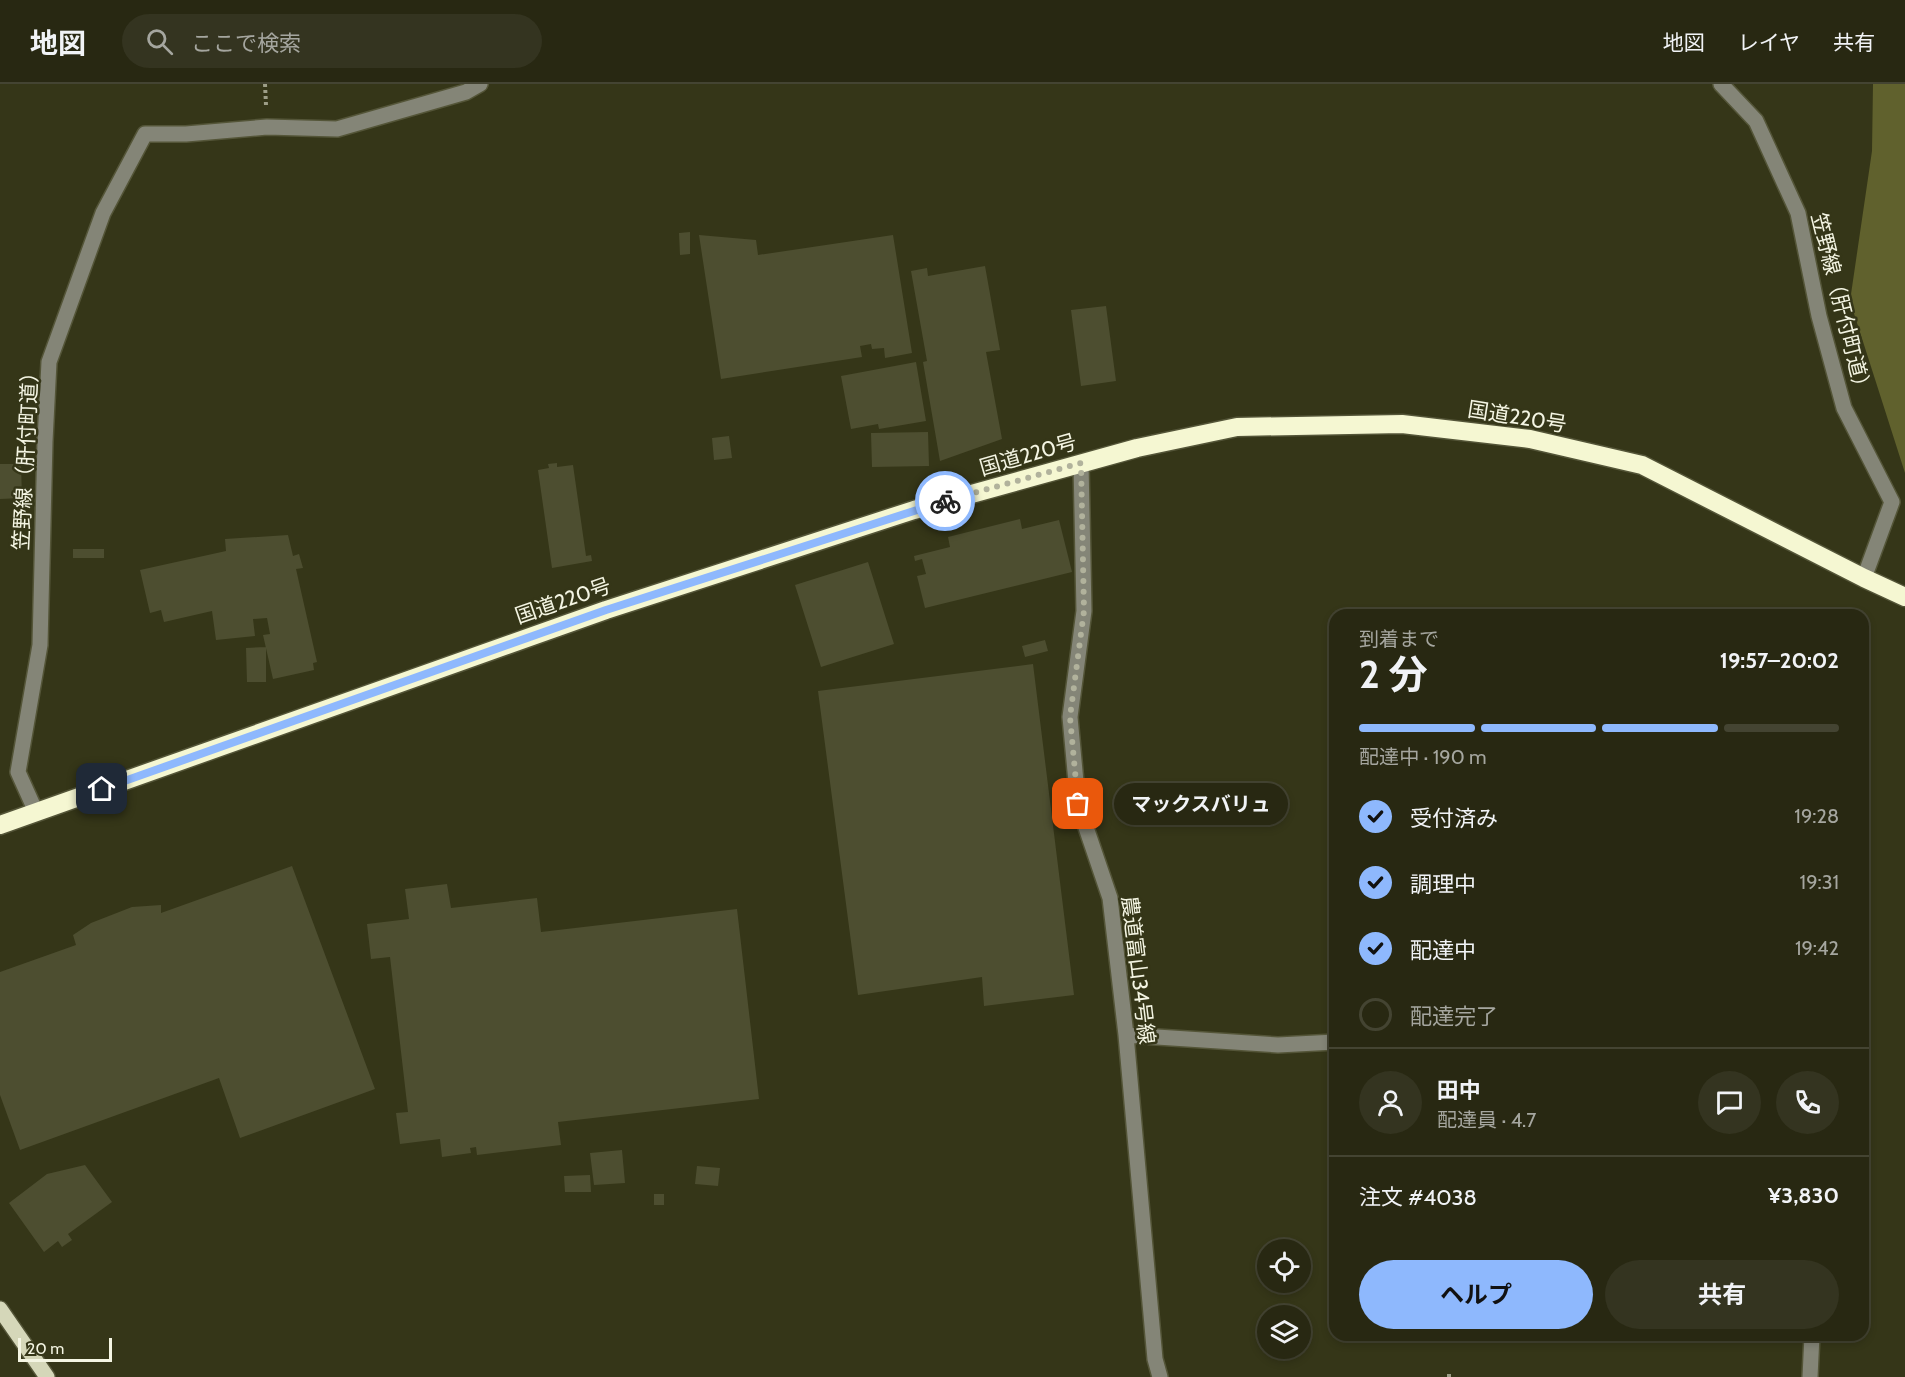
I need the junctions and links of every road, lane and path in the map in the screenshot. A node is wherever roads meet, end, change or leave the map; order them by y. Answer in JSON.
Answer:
{"nodes":[{"id":1,"x":480,"y":84,"type":"edge"},
{"id":2,"x":1721,"y":84,"type":"edge"},
{"id":3,"x":1081,"y":463,"type":"junction"},
{"id":4,"x":1864,"y":578,"type":"junction"},
{"id":5,"x":1905,"y":597,"type":"edge"},
{"id":6,"x":36,"y":812,"type":"junction"},
{"id":7,"x":0,"y":825,"type":"edge"},
{"id":8,"x":1126,"y":1035,"type":"junction"},
{"id":9,"x":1329,"y":1042,"type":"edge"},
{"id":10,"x":0,"y":1309,"type":"edge"},
{"id":11,"x":1812,"y":1341,"type":"edge"},
{"id":12,"x":1449,"y":1371,"type":"dead end"},
{"id":13,"x":47,"y":1377,"type":"edge"},
{"id":14,"x":1160,"y":1377,"type":"edge"},
{"id":15,"x":1449,"y":1377,"type":"edge"},
{"id":16,"x":1809,"y":1377,"type":"edge"}],
"edges":[{"from":1,"to":6,"type":"street","name":"笠野線（肝付町道）"},
{"from":2,"to":4,"type":"street","name":"笠野線（肝付町道）"},
{"from":3,"to":4,"type":"highway","name":"国道220号"},
{"from":3,"to":6,"type":"highway","name":"国道220号"},
{"from":3,"to":8,"type":"street","name":"農道富山34号線"},
{"from":4,"to":5,"type":"highway","name":"国道220号"},
{"from":6,"to":7,"type":"highway","name":"国道220号"},
{"from":8,"to":9,"type":"street"},
{"from":8,"to":14,"type":"street","name":"農道富山34号線"},
{"from":10,"to":13,"type":"main road"},
{"from":11,"to":16,"type":"street"},
{"from":12,"to":15,"type":"path"}]}
